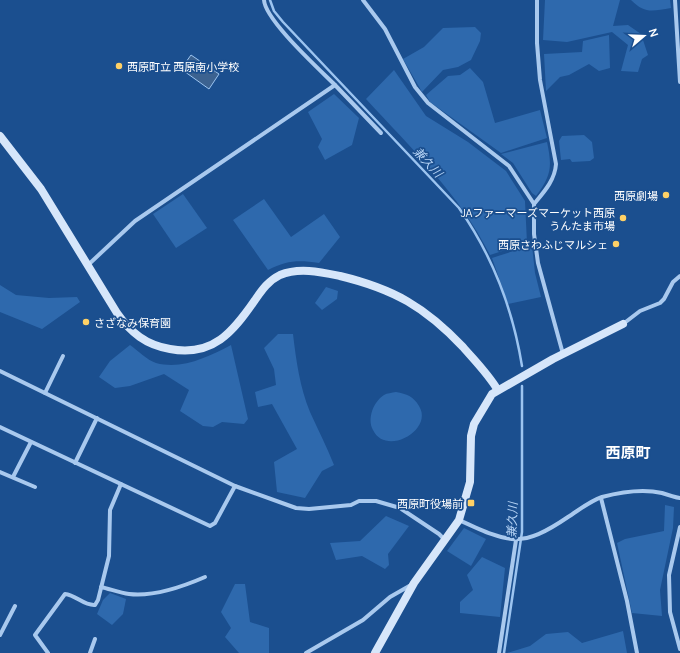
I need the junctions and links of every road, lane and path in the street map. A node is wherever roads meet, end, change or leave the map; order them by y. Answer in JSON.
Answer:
{"nodes":[{"id":1,"x":264,"y":0,"type":"edge"},
{"id":2,"x":363,"y":0,"type":"edge"},
{"id":3,"x":538,"y":0,"type":"edge"},
{"id":4,"x":675,"y":0,"type":"edge"},
{"id":5,"x":680,"y":82,"type":"edge"},
{"id":6,"x":335,"y":85,"type":"junction"},
{"id":7,"x":380,"y":133,"type":"dead end"},
{"id":8,"x":0,"y":136,"type":"edge"},
{"id":9,"x":534,"y":204,"type":"junction"},
{"id":10,"x":88,"y":265,"type":"junction"},
{"id":11,"x":680,"y":276,"type":"edge"},
{"id":12,"x":623,"y":324,"type":"joint"},
{"id":13,"x":563,"y":354,"type":"junction"},
{"id":14,"x":63,"y":356,"type":"dead end"},
{"id":15,"x":0,"y":371,"type":"edge"},
{"id":16,"x":497,"y":389,"type":"junction"},
{"id":17,"x":45,"y":393,"type":"junction"},
{"id":18,"x":97,"y":418,"type":"junction"},
{"id":19,"x":0,"y":427,"type":"edge"},
{"id":20,"x":31,"y":442,"type":"junction"},
{"id":21,"x":74,"y":462,"type":"junction"},
{"id":22,"x":0,"y":472,"type":"edge"},
{"id":23,"x":13,"y":477,"type":"junction"},
{"id":24,"x":122,"y":484,"type":"junction"},
{"id":25,"x":235,"y":486,"type":"junction"},
{"id":26,"x":34,"y":487,"type":"dead end"},
{"id":27,"x":601,"y":498,"type":"junction"},
{"id":28,"x":680,"y":498,"type":"edge"},
{"id":29,"x":459,"y":520,"type":"junction"},
{"id":30,"x":680,"y":527,"type":"edge"},
{"id":31,"x":445,"y":540,"type":"junction"},
{"id":32,"x":517,"y":540,"type":"junction"},
{"id":33,"x":205,"y":577,"type":"dead end"},
{"id":34,"x":414,"y":583,"type":"junction"},
{"id":35,"x":101,"y":587,"type":"junction"},
{"id":36,"x":15,"y":606,"type":"dead end"},
{"id":37,"x":0,"y":635,"type":"edge"},
{"id":38,"x":95,"y":639,"type":"dead end"},
{"id":39,"x":680,"y":649,"type":"edge"},
{"id":40,"x":48,"y":653,"type":"edge"},
{"id":41,"x":90,"y":653,"type":"edge"},
{"id":42,"x":306,"y":653,"type":"edge"},
{"id":43,"x":374,"y":653,"type":"edge"},
{"id":44,"x":499,"y":653,"type":"edge"},
{"id":45,"x":637,"y":653,"type":"edge"}],
"edges":[{"from":1,"to":6,"type":"street"},
{"from":2,"to":9,"type":"street"},
{"from":3,"to":9,"type":"street"},
{"from":4,"to":5,"type":"street"},
{"from":6,"to":7,"type":"street"},
{"from":6,"to":10,"type":"street"},
{"from":8,"to":10,"type":"street"},
{"from":9,"to":13,"type":"street"},
{"from":10,"to":16,"type":"street"},
{"from":11,"to":12,"type":"street"},
{"from":12,"to":13,"type":"street"},
{"from":13,"to":16,"type":"street"},
{"from":14,"to":17,"type":"street"},
{"from":15,"to":17,"type":"street"},
{"from":16,"to":29,"type":"street"},
{"from":17,"to":18,"type":"street"},
{"from":18,"to":21,"type":"street"},
{"from":18,"to":25,"type":"street"},
{"from":19,"to":20,"type":"street"},
{"from":20,"to":21,"type":"street"},
{"from":20,"to":23,"type":"street"},
{"from":21,"to":24,"type":"street"},
{"from":22,"to":23,"type":"street"},
{"from":23,"to":26,"type":"street"},
{"from":24,"to":25,"type":"street"},
{"from":24,"to":35,"type":"street"},
{"from":25,"to":31,"type":"street"},
{"from":27,"to":28,"type":"street"},
{"from":27,"to":32,"type":"street"},
{"from":27,"to":45,"type":"street"},
{"from":29,"to":31,"type":"street"},
{"from":29,"to":32,"type":"street"},
{"from":30,"to":39,"type":"street"},
{"from":31,"to":34,"type":"street"},
{"from":32,"to":44,"type":"street"},
{"from":33,"to":35,"type":"street"},
{"from":34,"to":42,"type":"street"},
{"from":34,"to":43,"type":"street"},
{"from":35,"to":40,"type":"street"},
{"from":36,"to":37,"type":"street"},
{"from":38,"to":41,"type":"street"}]}
